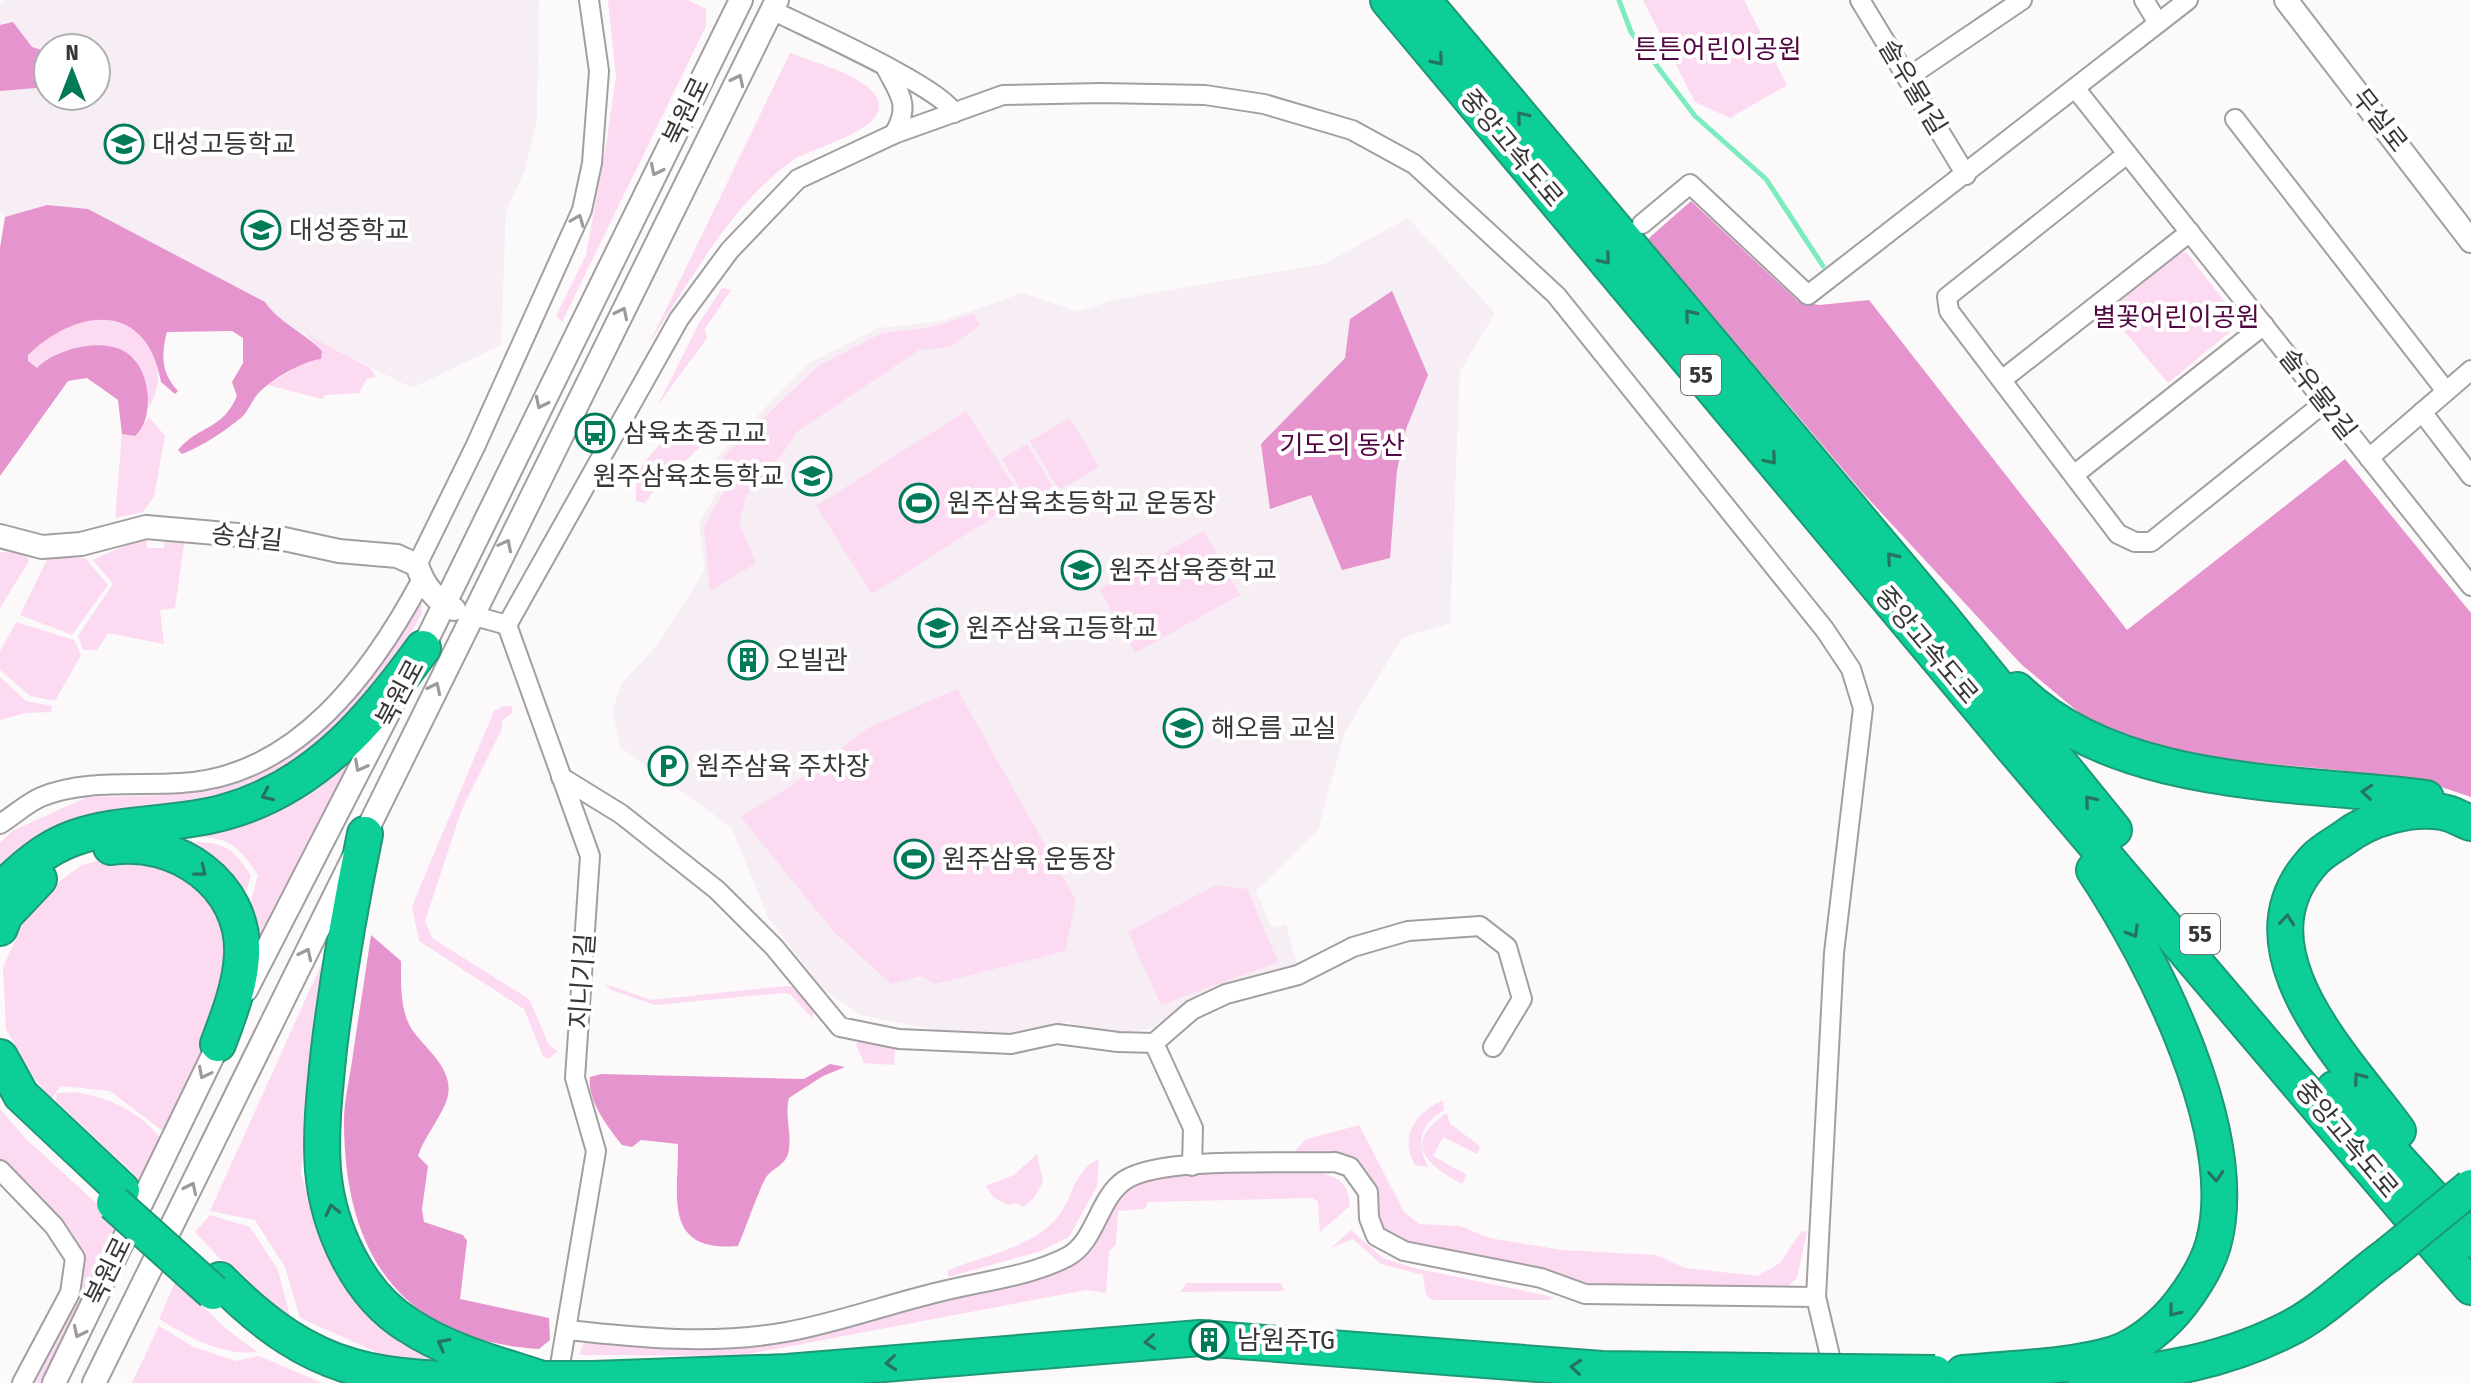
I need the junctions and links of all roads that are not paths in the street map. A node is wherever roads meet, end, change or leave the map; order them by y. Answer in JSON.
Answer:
{"nodes":[{"id":1,"x":589,"y":0,"type":"edge"},
{"id":2,"x":741,"y":0,"type":"edge"},
{"id":3,"x":750,"y":0,"type":"edge"},
{"id":4,"x":1388,"y":0,"type":"edge"},
{"id":5,"x":1423,"y":0,"type":"edge"},
{"id":6,"x":1860,"y":0,"type":"edge"},
{"id":7,"x":2144,"y":0,"type":"edge"},
{"id":8,"x":2188,"y":0,"type":"edge"},
{"id":9,"x":2286,"y":0,"type":"edge"},
{"id":10,"x":2014,"y":2,"type":"edge"},
{"id":11,"x":775,"y":5,"type":"edge"},
{"id":12,"x":2158,"y":23,"type":"junction"},
{"id":13,"x":886,"y":68,"type":"junction"},
{"id":14,"x":1907,"y":78,"type":"junction"},
{"id":15,"x":2075,"y":88,"type":"junction"},
{"id":16,"x":954,"y":113,"type":"junction"},
{"id":17,"x":2235,"y":119,"type":"dead end"},
{"id":18,"x":894,"y":134,"type":"junction"},
{"id":19,"x":2127,"y":154,"type":"junction"},
{"id":20,"x":1966,"y":175,"type":"junction"},
{"id":21,"x":1642,"y":224,"type":"dead end"},
{"id":22,"x":2190,"y":232,"type":"junction"},
{"id":23,"x":2471,"y":241,"type":"edge"},
{"id":24,"x":2264,"y":325,"type":"junction"},
{"id":25,"x":2471,"y":370,"type":"edge"},
{"id":26,"x":2003,"y":379,"type":"junction"},
{"id":27,"x":2446,"y":391,"type":"junction"},
{"id":28,"x":2324,"y":403,"type":"junction"},
{"id":29,"x":2422,"y":412,"type":"junction"},
{"id":30,"x":2369,"y":458,"type":"junction"},
{"id":31,"x":2075,"y":474,"type":"junction"},
{"id":32,"x":2471,"y":476,"type":"edge"},
{"id":33,"x":0,"y":536,"type":"edge"},
{"id":34,"x":419,"y":572,"type":"junction"},
{"id":35,"x":2471,"y":586,"type":"edge"},
{"id":36,"x":443,"y":605,"type":"junction"},
{"id":37,"x":471,"y":615,"type":"junction"},
{"id":38,"x":1942,"y":618,"type":"junction"},
{"id":39,"x":507,"y":625,"type":"junction"},
{"id":40,"x":423,"y":648,"type":"junction"},
{"id":41,"x":2014,"y":749,"type":"junction"},
{"id":42,"x":561,"y":777,"type":"junction"},
{"id":43,"x":2471,"y":810,"type":"edge"},
{"id":44,"x":2471,"y":823,"type":"edge"},
{"id":45,"x":0,"y":824,"type":"edge"},
{"id":46,"x":365,"y":834,"type":"junction"},
{"id":47,"x":0,"y":891,"type":"edge"},
{"id":48,"x":0,"y":928,"type":"edge"},
{"id":49,"x":1154,"y":1043,"type":"junction"},
{"id":50,"x":218,"y":1044,"type":"junction"},
{"id":51,"x":1493,"y":1047,"type":"dead end"},
{"id":52,"x":0,"y":1057,"type":"edge"},
{"id":53,"x":0,"y":1091,"type":"edge"},
{"id":54,"x":1192,"y":1166,"type":"junction"},
{"id":55,"x":0,"y":1170,"type":"edge"},
{"id":56,"x":2471,"y":1187,"type":"edge"},
{"id":57,"x":118,"y":1196,"type":"junction"},
{"id":58,"x":2471,"y":1205,"type":"edge"},
{"id":59,"x":2471,"y":1232,"type":"edge"},
{"id":60,"x":2471,"y":1240,"type":"edge"},
{"id":61,"x":2395,"y":1260,"type":"junction"},
{"id":62,"x":216,"y":1286,"type":"junction"},
{"id":63,"x":2471,"y":1287,"type":"edge"},
{"id":64,"x":1816,"y":1297,"type":"junction"},
{"id":65,"x":568,"y":1330,"type":"junction"},
{"id":66,"x":1949,"y":1373,"type":"junction"},
{"id":67,"x":550,"y":1381,"type":"edge"},
{"id":68,"x":22,"y":1383,"type":"edge"},
{"id":69,"x":54,"y":1383,"type":"edge"},
{"id":70,"x":94,"y":1383,"type":"edge"},
{"id":71,"x":357,"y":1383,"type":"edge"},
{"id":72,"x":1837,"y":1383,"type":"edge"},
{"id":73,"x":2183,"y":1383,"type":"edge"}],
"edges":[{"from":34,"to":1,"type":"street","one_way":true},
{"from":2,"to":36,"type":"street","name":"북원로","one_way":true},
{"from":3,"to":11,"type":"street"},
{"from":4,"to":41,"type":"highway","name":"중앙고속도로","number":"55","one_way":true},
{"from":38,"to":5,"type":"highway","name":"중앙고속도로","number":"55","one_way":true},
{"from":6,"to":14,"type":"street","name":"솔우물1길"},
{"from":7,"to":12,"type":"street"},
{"from":8,"to":12,"type":"street"},
{"from":9,"to":23,"type":"street","name":"무실로"},
{"from":10,"to":14,"type":"street"},
{"from":11,"to":13,"type":"street"},
{"from":37,"to":11,"type":"street","name":"북원로","one_way":true},
{"from":12,"to":15,"type":"street"},
{"from":13,"to":16,"type":"street"},
{"from":13,"to":18,"type":"street"},
{"from":14,"to":20,"type":"street","name":"솔우물1길"},
{"from":15,"to":19,"type":"street","name":"솔우물2길"},
{"from":15,"to":20,"type":"street"},
{"from":16,"to":18,"type":"street"},
{"from":16,"to":64,"type":"street"},
{"from":17,"to":27,"type":"street"},
{"from":18,"to":39,"type":"street"},
{"from":19,"to":22,"type":"street","name":"솔우물2길"},
{"from":19,"to":26,"type":"street"},
{"from":20,"to":21,"type":"street"},
{"from":22,"to":24,"type":"street","name":"솔우물2길"},
{"from":22,"to":26,"type":"street"},
{"from":24,"to":28,"type":"street","name":"솔우물2길"},
{"from":24,"to":31,"type":"street"},
{"from":25,"to":27,"type":"street"},
{"from":26,"to":31,"type":"street"},
{"from":27,"to":29,"type":"street"},
{"from":28,"to":30,"type":"street","name":"솔우물2길"},
{"from":28,"to":31,"type":"street"},
{"from":29,"to":30,"type":"street"},
{"from":29,"to":32,"type":"street"},
{"from":30,"to":35,"type":"street","name":"솔우물2길"},
{"from":33,"to":34,"type":"street","name":"송삼길"},
{"from":34,"to":36,"type":"street"},
{"from":34,"to":45,"type":"street"},
{"from":36,"to":37,"type":"street"},
{"from":36,"to":40,"type":"street","name":"북원로"},
{"from":37,"to":39,"type":"street"},
{"from":46,"to":37,"type":"street","name":"북원로","one_way":true},
{"from":43,"to":38,"type":"highway","one_way":true},
{"from":60,"to":38,"type":"highway","name":"중앙고속도로","number":"55","one_way":true},
{"from":39,"to":42,"type":"street","name":"지니기길"},
{"from":40,"to":47,"type":"highway","one_way":true},
{"from":40,"to":50,"type":"street","name":"북원로","one_way":true},
{"from":41,"to":63,"type":"highway","name":"중앙고속도로","number":"55"},
{"from":41,"to":66,"type":"highway","one_way":true},
{"from":42,"to":49,"type":"street"},
{"from":42,"to":65,"type":"street","name":"지니기길"},
{"from":59,"to":44,"type":"highway","one_way":true},
{"from":67,"to":46,"type":"highway","one_way":true},
{"from":70,"to":46,"type":"street","name":"북원로","one_way":true},
{"from":48,"to":50,"type":"highway","one_way":true},
{"from":49,"to":51,"type":"street"},
{"from":49,"to":54,"type":"street"},
{"from":50,"to":69,"type":"street","name":"북원로","one_way":true},
{"from":52,"to":57,"type":"highway"},
{"from":53,"to":57,"type":"highway"},
{"from":54,"to":64,"type":"street"},
{"from":54,"to":65,"type":"street"},
{"from":55,"to":68,"type":"street"},
{"from":56,"to":61,"type":"highway","bridge":true},
{"from":57,"to":62,"type":"highway"},
{"from":58,"to":61,"type":"highway"},
{"from":61,"to":66,"type":"highway"},
{"from":61,"to":73,"type":"highway"},
{"from":62,"to":67,"type":"highway"},
{"from":62,"to":71,"type":"highway"},
{"from":64,"to":72,"type":"street"},
{"from":65,"to":67,"type":"street","name":"지니기길"},
{"from":66,"to":67,"type":"highway","one_way":true,"bridge":true}]}
